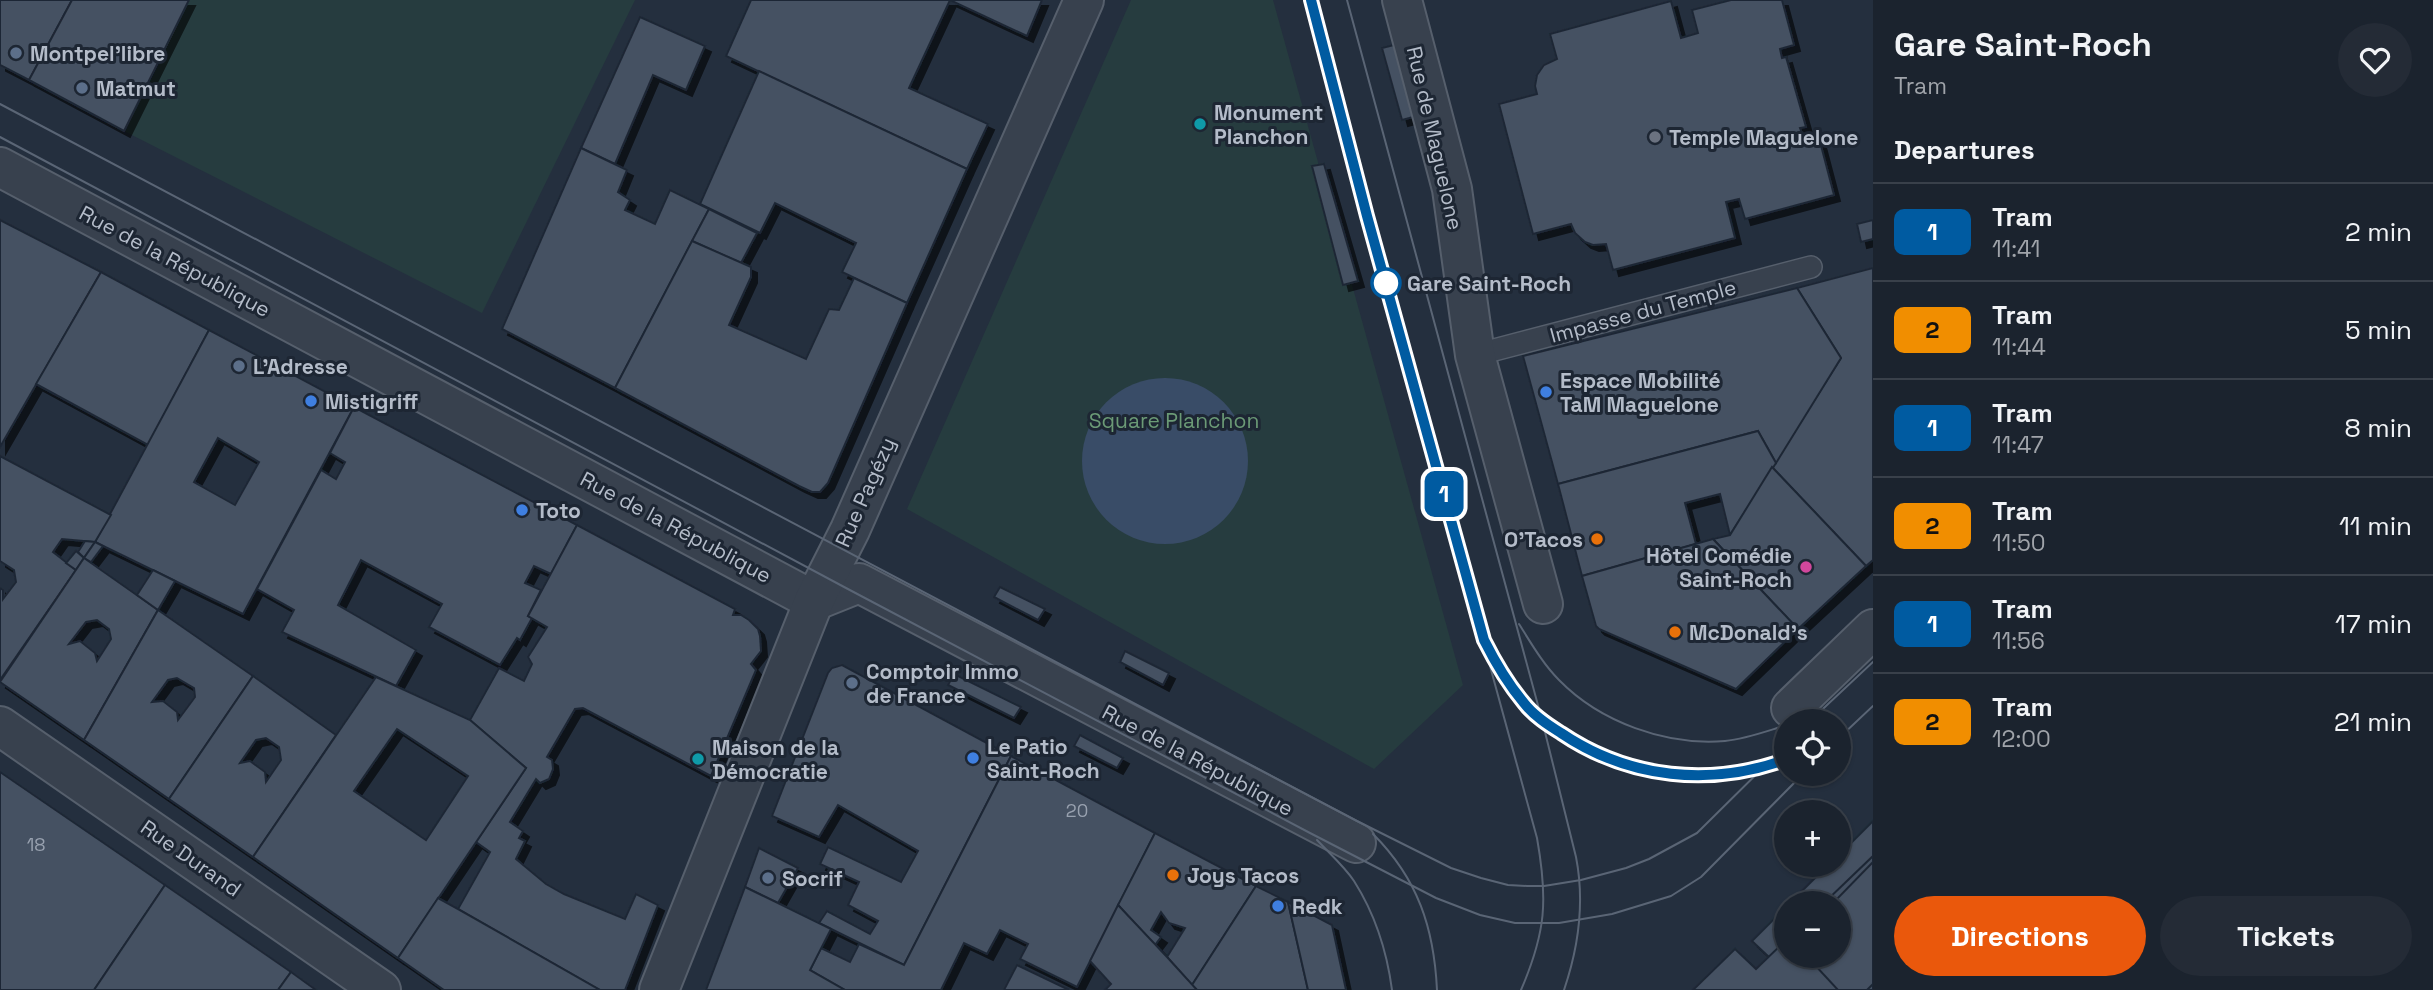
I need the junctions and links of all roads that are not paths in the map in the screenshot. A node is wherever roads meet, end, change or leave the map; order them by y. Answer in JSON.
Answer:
{"nodes":[{"id":1,"x":1084,"y":0,"type":"edge"},
{"id":2,"x":1402,"y":0,"type":"edge"},
{"id":3,"x":0,"y":167,"type":"edge"},
{"id":4,"x":1811,"y":267,"type":"dead end"},
{"id":5,"x":1475,"y":355,"type":"junction"},
{"id":6,"x":814,"y":601,"type":"junction"},
{"id":7,"x":1543,"y":604,"type":"dead end"},
{"id":8,"x":1873,"y":629,"type":"edge"},
{"id":9,"x":1791,"y":708,"type":"dead end"},
{"id":10,"x":0,"y":726,"type":"edge"},
{"id":11,"x":1356,"y":843,"type":"dead end"},
{"id":12,"x":381,"y":990,"type":"edge"},
{"id":13,"x":659,"y":990,"type":"edge"}],
"edges":[{"from":1,"to":6,"type":"street","name":"Rue Pagézy"},
{"from":2,"to":5,"type":"street","name":"Rue de Maguelone"},
{"from":3,"to":6,"type":"street","name":"Rue de la République"},
{"from":4,"to":5,"type":"lane","name":"Impasse du Temple"},
{"from":5,"to":7,"type":"street","name":"Rue de Maguelone"},
{"from":6,"to":11,"type":"street","name":"Rue de la République"},
{"from":6,"to":13,"type":"street","name":"Rue Pagézy"},
{"from":8,"to":9,"type":"street"},
{"from":10,"to":12,"type":"street","name":"Rue Durand"}]}
